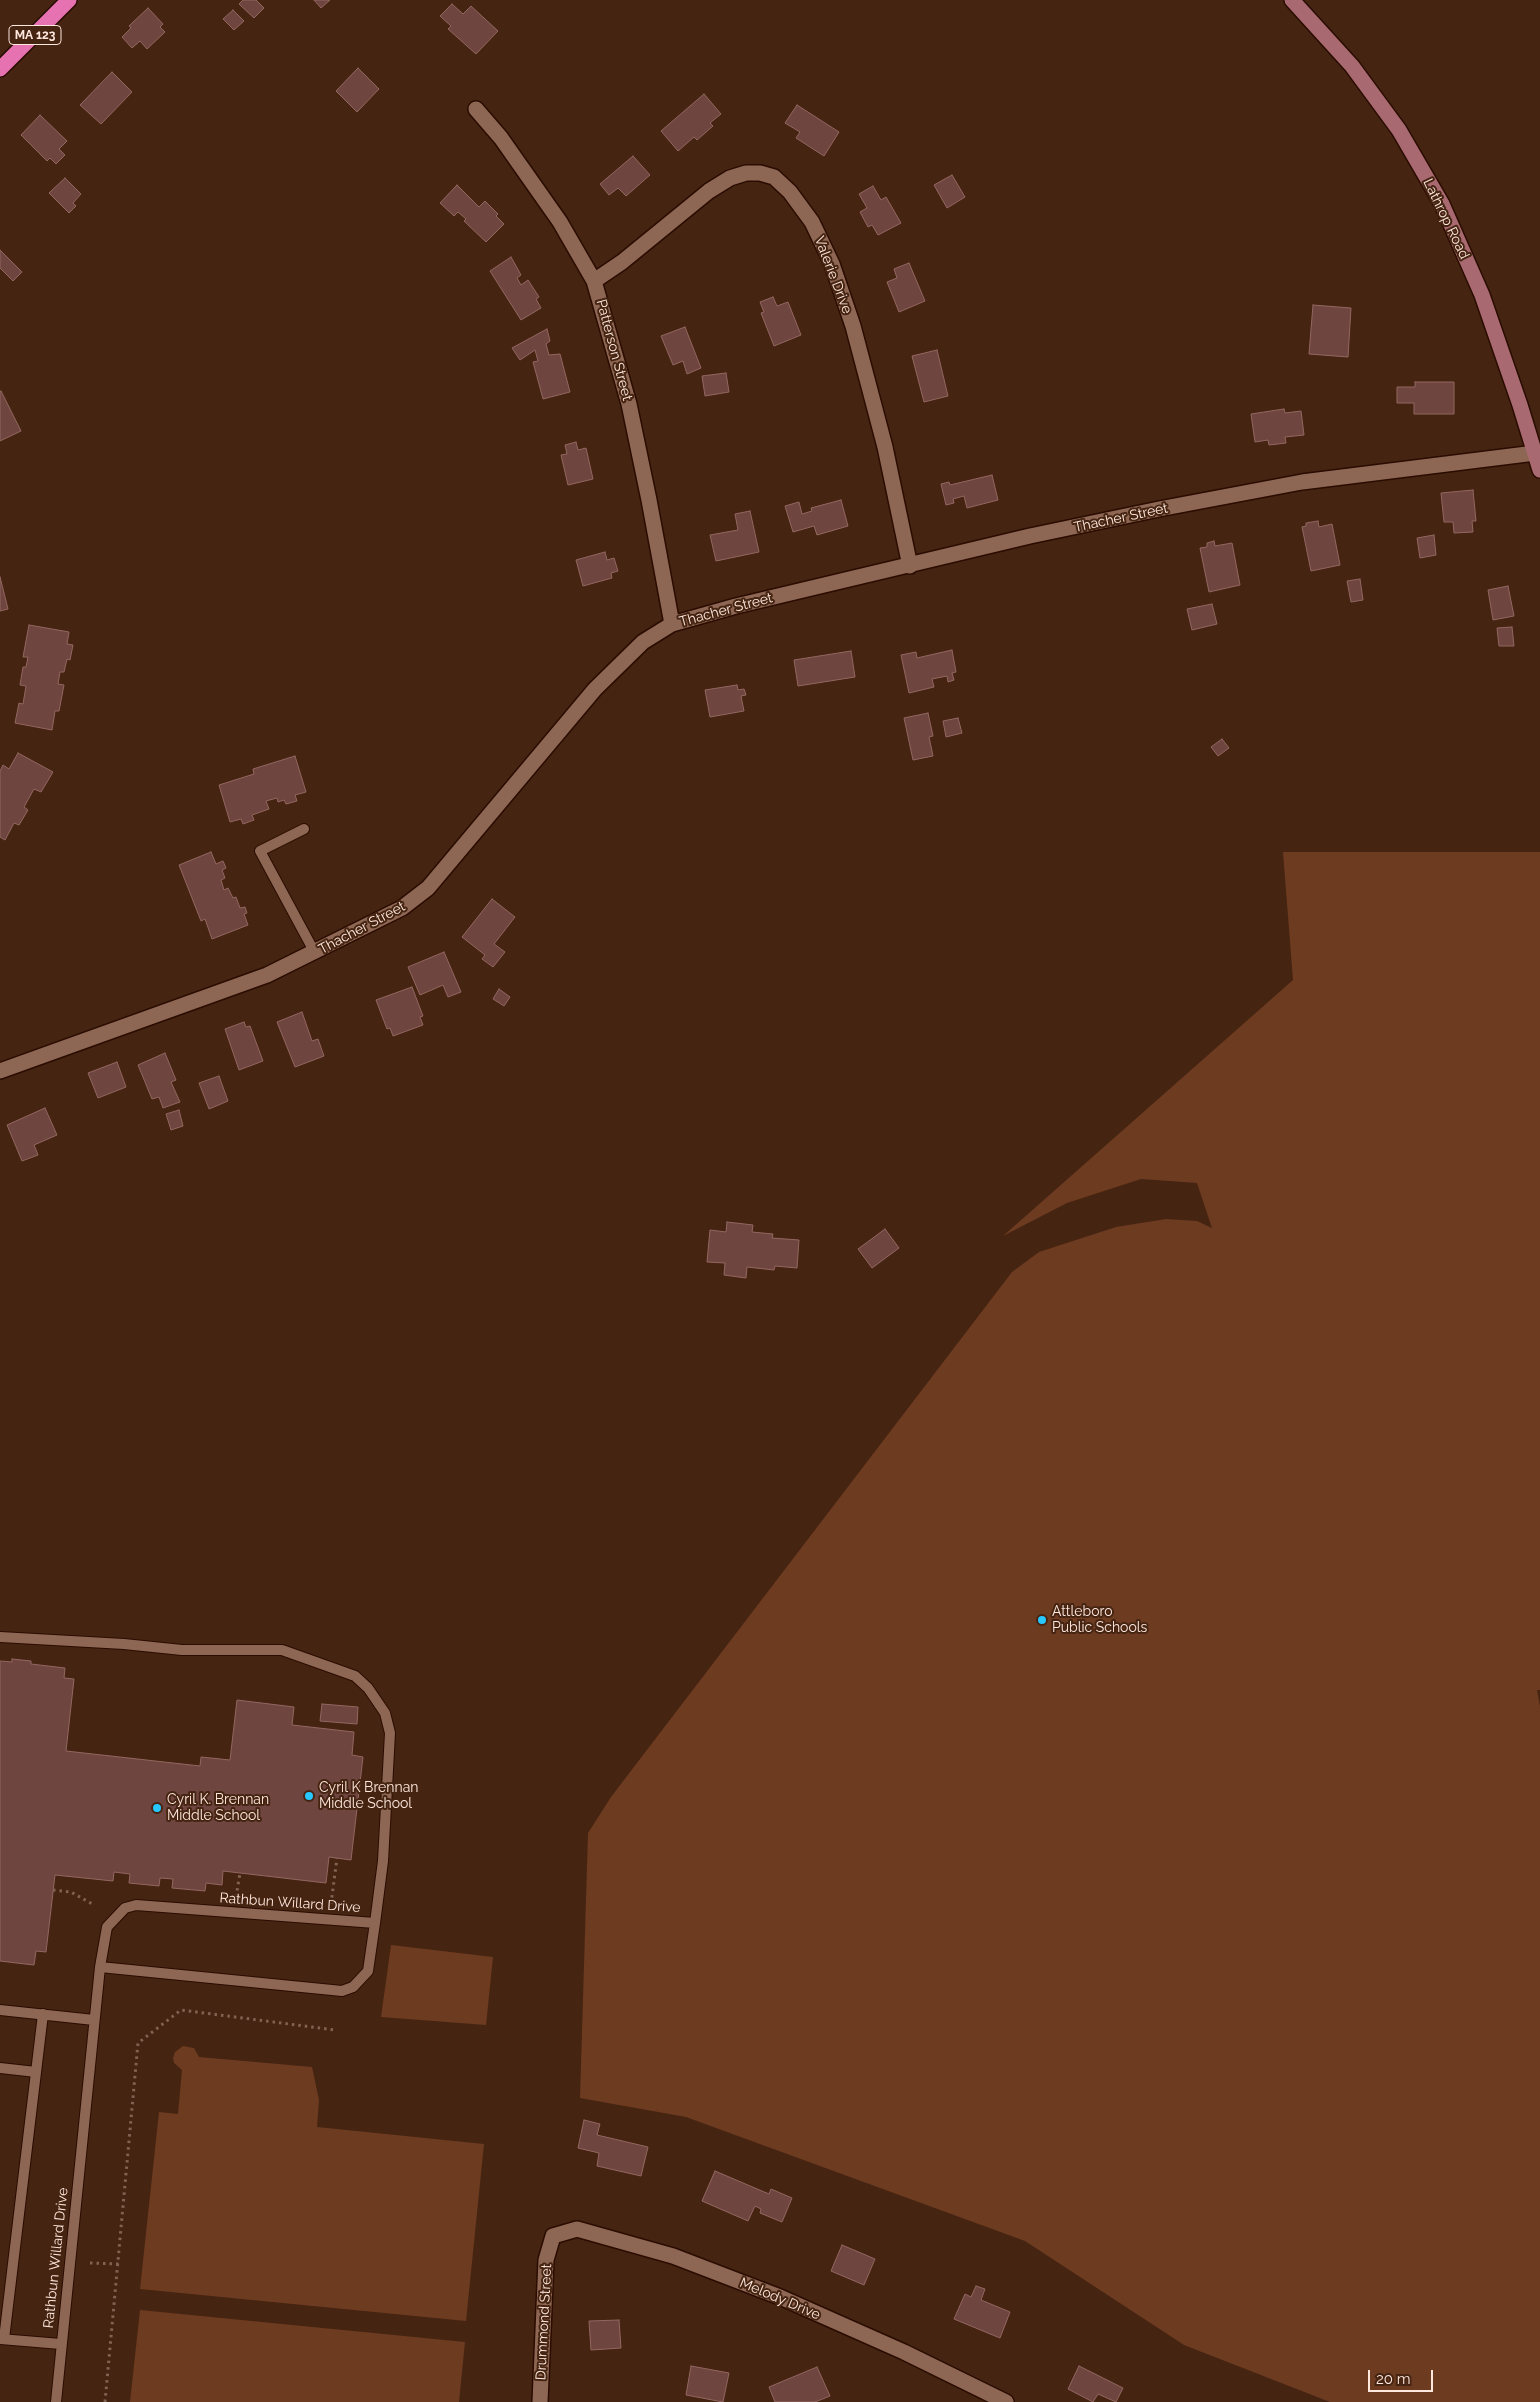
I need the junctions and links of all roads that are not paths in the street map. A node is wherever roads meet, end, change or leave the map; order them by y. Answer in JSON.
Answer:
{"nodes":[{"id":1,"x":69,"y":0,"type":"edge"},
{"id":2,"x":1292,"y":0,"type":"edge"},
{"id":3,"x":0,"y":69,"type":"edge"},
{"id":4,"x":476,"y":109,"type":"dead end"},
{"id":5,"x":594,"y":281,"type":"junction"},
{"id":6,"x":1535,"y":452,"type":"junction"},
{"id":7,"x":1540,"y":470,"type":"edge"},
{"id":8,"x":910,"y":566,"type":"junction"},
{"id":9,"x":672,"y":624,"type":"junction"},
{"id":10,"x":304,"y":828,"type":"dead end"},
{"id":11,"x":315,"y":953,"type":"junction"},
{"id":12,"x":0,"y":1071,"type":"edge"},
{"id":13,"x":0,"y":1637,"type":"edge"},
{"id":14,"x":375,"y":1923,"type":"junction"},
{"id":15,"x":100,"y":1967,"type":"junction"},
{"id":16,"x":0,"y":2010,"type":"edge"},
{"id":17,"x":44,"y":2014,"type":"junction"},
{"id":18,"x":94,"y":2020,"type":"junction"},
{"id":19,"x":0,"y":2068,"type":"edge"},
{"id":20,"x":36,"y":2072,"type":"junction"},
{"id":21,"x":551,"y":2244,"type":"joint"},
{"id":22,"x":2,"y":2339,"type":"edge"},
{"id":23,"x":61,"y":2344,"type":"junction"},
{"id":24,"x":56,"y":2402,"type":"edge"},
{"id":25,"x":540,"y":2402,"type":"edge"},
{"id":26,"x":1006,"y":2402,"type":"edge"}],
"edges":[{"from":1,"to":3,"type":"highway","number":"MA 123"},
{"from":2,"to":6,"type":"main road","name":"Lathrop Road"},
{"from":4,"to":5,"type":"street","name":"Patterson Street"},
{"from":5,"to":8,"type":"street","name":"Valerie Drive"},
{"from":5,"to":9,"type":"street","name":"Patterson Street"},
{"from":6,"to":7,"type":"main road","name":"Lathrop Road"},
{"from":6,"to":8,"type":"street","name":"Thacher Street"},
{"from":8,"to":9,"type":"street","name":"Thacher Street"},
{"from":9,"to":11,"type":"street","name":"Thacher Street"},
{"from":10,"to":11,"type":"lane"},
{"from":11,"to":12,"type":"street","name":"Thacher Street"},
{"from":13,"to":14,"type":"lane"},
{"from":14,"to":15,"type":"lane","name":"Rathbun Willard Drive"},
{"from":14,"to":15,"type":"lane","name":"Rathbun Willard Drive"},
{"from":15,"to":18,"type":"lane","name":"Rathbun Willard Drive"},
{"from":16,"to":17,"type":"lane"},
{"from":17,"to":18,"type":"lane"},
{"from":17,"to":20,"type":"lane"},
{"from":18,"to":23,"type":"lane","name":"Rathbun Willard Drive"},
{"from":19,"to":20,"type":"lane"},
{"from":20,"to":22,"type":"lane"},
{"from":21,"to":25,"type":"street","name":"Drummond Street"},
{"from":21,"to":26,"type":"street","name":"Melody Drive"},
{"from":22,"to":23,"type":"lane"},
{"from":23,"to":24,"type":"lane","name":"Rathbun Willard Drive"}]}
